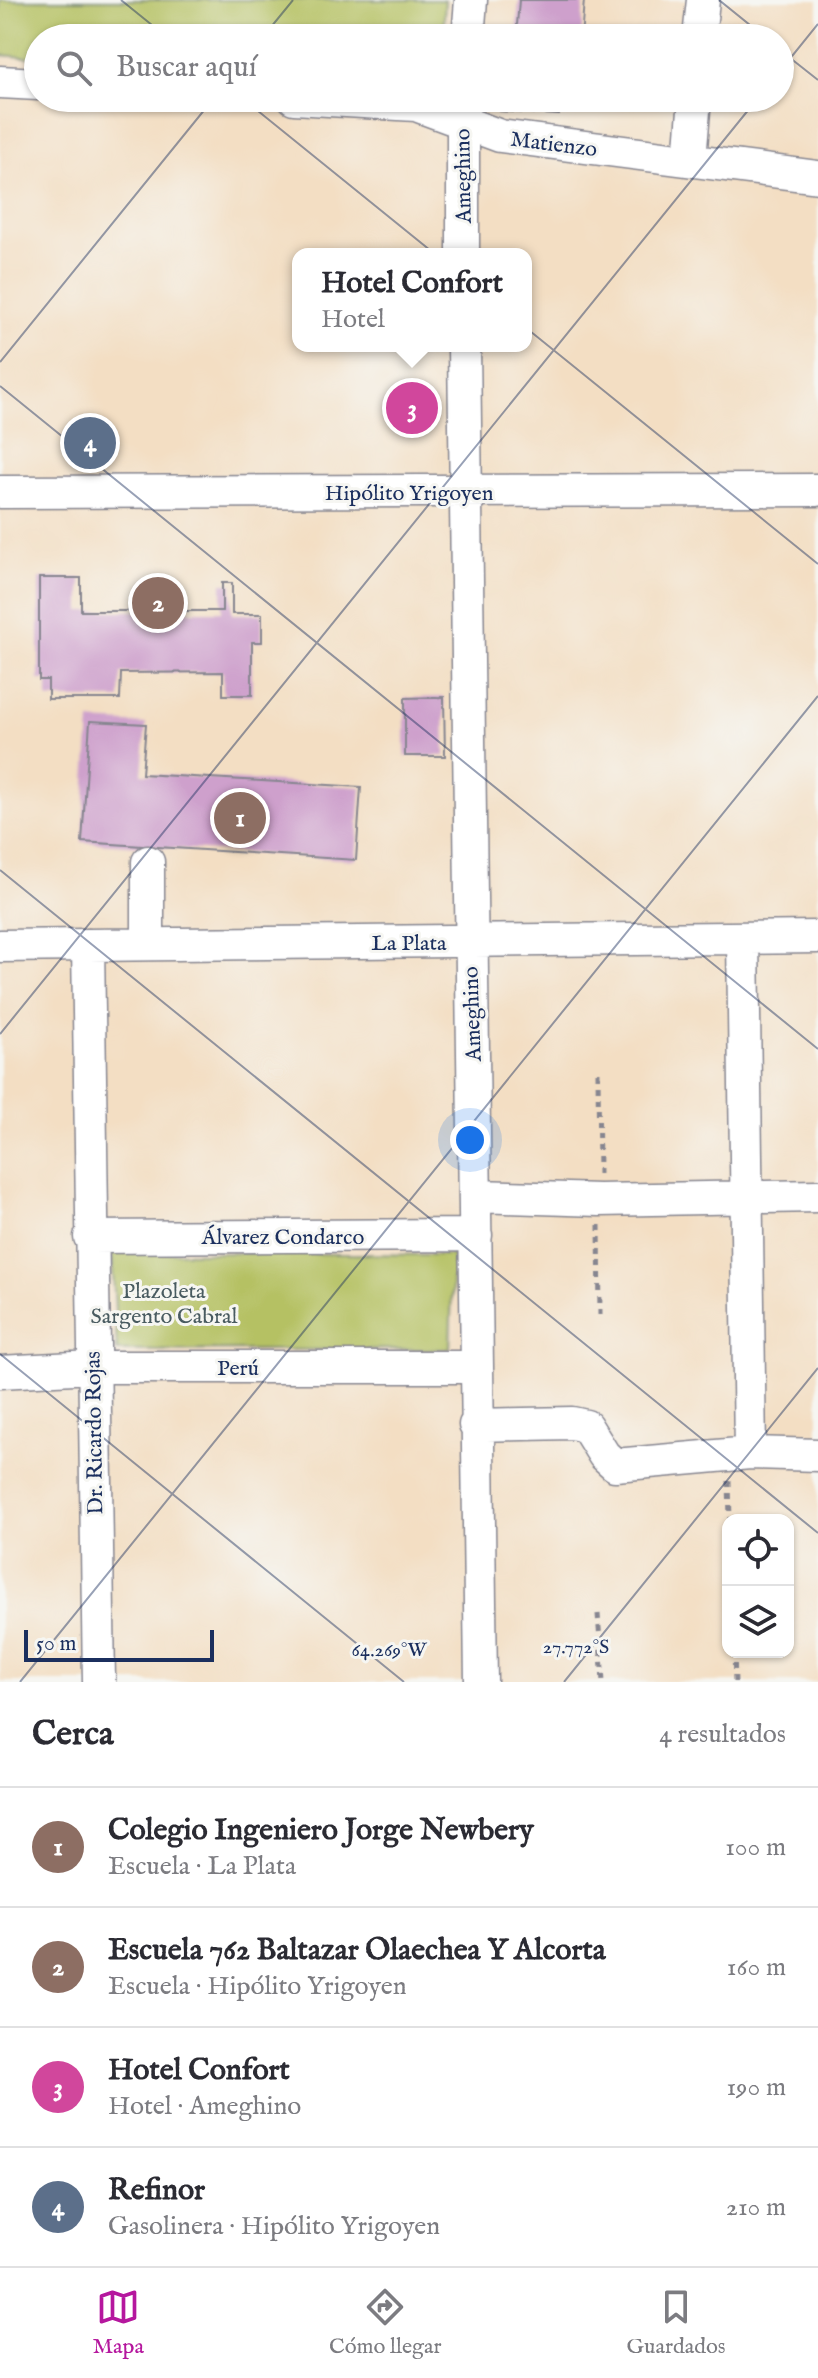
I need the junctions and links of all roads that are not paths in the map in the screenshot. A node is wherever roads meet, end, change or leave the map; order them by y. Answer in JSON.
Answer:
{"nodes":[{"id":1,"x":471,"y":0,"type":"edge"},
{"id":2,"x":703,"y":0,"type":"edge"},
{"id":3,"x":469,"y":24,"type":"edge"},
{"id":4,"x":700,"y":24,"type":"edge"},
{"id":5,"x":0,"y":82,"type":"edge"},
{"id":6,"x":24,"y":83,"type":"edge"},
{"id":7,"x":462,"y":112,"type":"edge"},
{"id":8,"x":466,"y":112,"type":"edge"},
{"id":9,"x":694,"y":112,"type":"edge"},
{"id":10,"x":690,"y":160,"type":"junction"},
{"id":11,"x":818,"y":177,"type":"edge"},
{"id":12,"x":463,"y":248,"type":"edge"},
{"id":13,"x":464,"y":352,"type":"edge"},
{"id":14,"x":818,"y":490,"type":"edge"},
{"id":15,"x":0,"y":492,"type":"edge"},
{"id":16,"x":466,"y":492,"type":"junction"},
{"id":17,"x":148,"y":862,"type":"dead end"},
{"id":18,"x":818,"y":937,"type":"edge"},
{"id":19,"x":743,"y":938,"type":"junction"},
{"id":20,"x":469,"y":942,"type":"junction"},
{"id":21,"x":148,"y":944,"type":"junction"},
{"id":22,"x":88,"y":945,"type":"junction"},
{"id":23,"x":0,"y":946,"type":"edge"},
{"id":24,"x":477,"y":1196,"type":"junction"},
{"id":25,"x":818,"y":1196,"type":"edge"},
{"id":26,"x":746,"y":1198,"type":"junction"},
{"id":27,"x":476,"y":1235,"type":"junction"},
{"id":28,"x":90,"y":1237,"type":"junction"},
{"id":29,"x":92,"y":1367,"type":"junction"},
{"id":30,"x":476,"y":1367,"type":"junction"},
{"id":31,"x":0,"y":1372,"type":"edge"},
{"id":32,"x":475,"y":1425,"type":"junction"},
{"id":33,"x":739,"y":1454,"type":"junction"},
{"id":34,"x":818,"y":1455,"type":"edge"},
{"id":35,"x":99,"y":1682,"type":"edge"},
{"id":36,"x":481,"y":1682,"type":"edge"}],
"edges":[{"from":1,"to":3,"type":"street"},
{"from":2,"to":4,"type":"street"},
{"from":5,"to":6,"type":"street"},
{"from":7,"to":12,"type":"street","name":"Ameghino"},
{"from":8,"to":10,"type":"street","name":"Matienzo"},
{"from":9,"to":10,"type":"street"},
{"from":10,"to":11,"type":"street","name":"Matienzo"},
{"from":13,"to":16,"type":"street","name":"Ameghino"},
{"from":14,"to":16,"type":"street","name":"Hipólito Yrigoyen"},
{"from":15,"to":16,"type":"street","name":"Hipólito Yrigoyen"},
{"from":16,"to":20,"type":"street","name":"Ameghino"},
{"from":17,"to":21,"type":"street"},
{"from":18,"to":19,"type":"street","name":"La Plata"},
{"from":19,"to":20,"type":"street","name":"La Plata"},
{"from":19,"to":26,"type":"street"},
{"from":20,"to":21,"type":"street","name":"La Plata"},
{"from":20,"to":24,"type":"street","name":"Ameghino"},
{"from":21,"to":22,"type":"street","name":"La Plata"},
{"from":22,"to":23,"type":"street","name":"La Plata"},
{"from":22,"to":28,"type":"street","name":"Dr. Ricardo Rojas"},
{"from":24,"to":26,"type":"street"},
{"from":24,"to":27,"type":"street","name":"Ameghino"},
{"from":25,"to":26,"type":"street"},
{"from":26,"to":33,"type":"street"},
{"from":27,"to":28,"type":"street","name":"Álvarez Condarco"},
{"from":27,"to":30,"type":"street","name":"Ameghino"},
{"from":28,"to":29,"type":"street","name":"Dr. Ricardo Rojas"},
{"from":29,"to":30,"type":"street","name":"Perú"},
{"from":29,"to":31,"type":"street","name":"Perú"},
{"from":29,"to":35,"type":"street","name":"Dr. Ricardo Rojas"},
{"from":30,"to":32,"type":"street","name":"Ameghino"},
{"from":32,"to":33,"type":"street"},
{"from":32,"to":36,"type":"street","name":"Ameghino"},
{"from":33,"to":34,"type":"street"}]}
